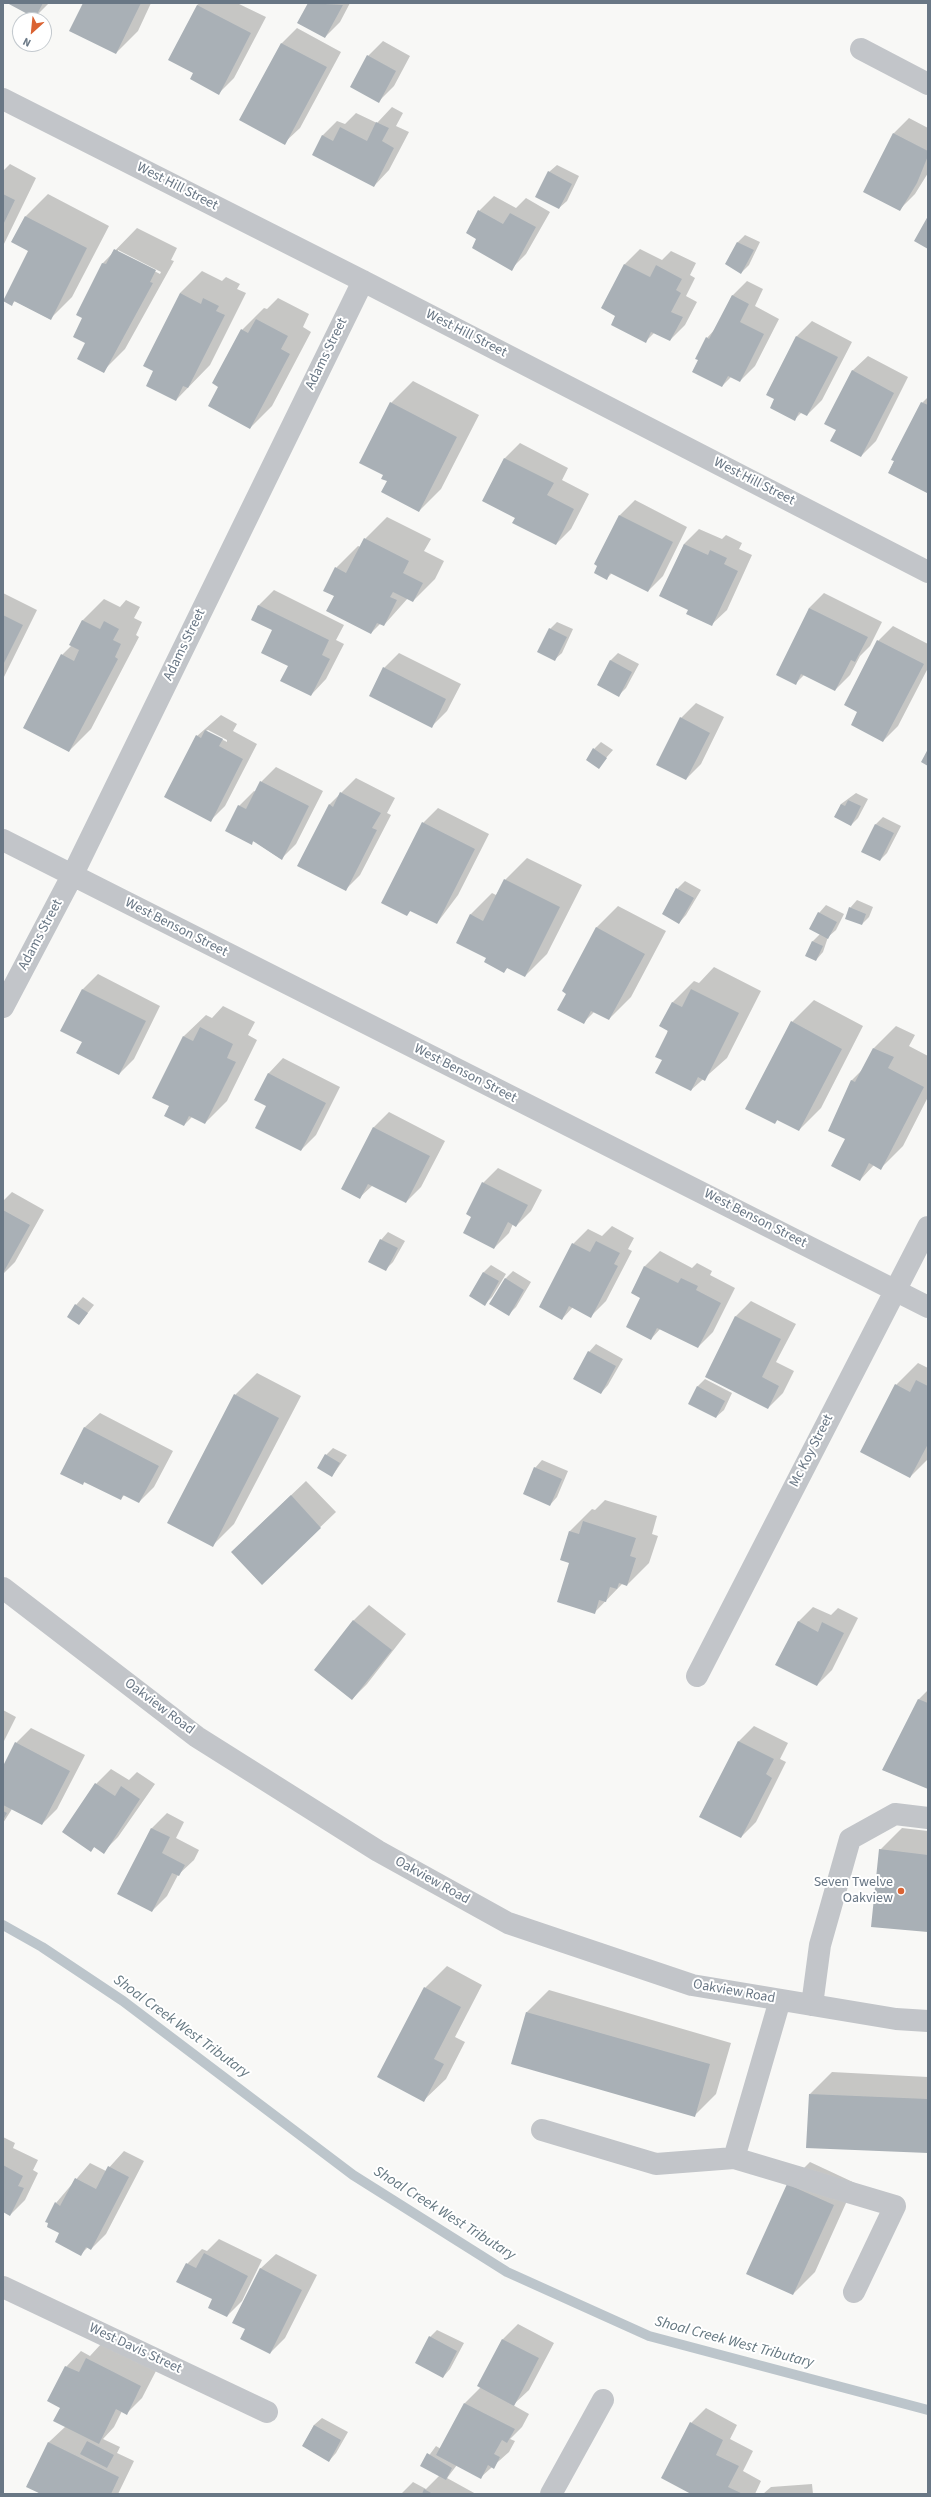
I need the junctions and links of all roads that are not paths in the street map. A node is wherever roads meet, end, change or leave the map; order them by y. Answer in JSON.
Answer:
{"nodes":[{"id":1,"x":861,"y":49,"type":"dead end"},
{"id":2,"x":928,"y":84,"type":"edge"},
{"id":3,"x":3,"y":99,"type":"edge"},
{"id":4,"x":363,"y":281,"type":"junction"},
{"id":5,"x":928,"y":572,"type":"edge"},
{"id":6,"x":3,"y":840,"type":"edge"},
{"id":7,"x":72,"y":876,"type":"junction"},
{"id":8,"x":3,"y":1007,"type":"edge"},
{"id":9,"x":928,"y":1227,"type":"edge"},
{"id":10,"x":895,"y":1290,"type":"junction"},
{"id":11,"x":928,"y":1307,"type":"edge"},
{"id":12,"x":3,"y":1588,"type":"edge"},
{"id":13,"x":697,"y":1676,"type":"dead end"},
{"id":14,"x":928,"y":1818,"type":"edge"},
{"id":15,"x":780,"y":2000,"type":"junction"},
{"id":16,"x":812,"y":2005,"type":"junction"},
{"id":17,"x":928,"y":2021,"type":"edge"},
{"id":18,"x":542,"y":2130,"type":"dead end"},
{"id":19,"x":734,"y":2158,"type":"junction"},
{"id":20,"x":4,"y":2292,"type":"edge"},
{"id":21,"x":854,"y":2292,"type":"dead end"},
{"id":22,"x":603,"y":2400,"type":"dead end"},
{"id":23,"x":267,"y":2412,"type":"dead end"},
{"id":24,"x":551,"y":2494,"type":"edge"}],
"edges":[{"from":1,"to":2,"type":"street"},
{"from":3,"to":4,"type":"street","name":"West Hill Street"},
{"from":4,"to":5,"type":"street","name":"West Hill Street"},
{"from":4,"to":7,"type":"street","name":"Adams Street"},
{"from":6,"to":7,"type":"street","name":"West Benson Street"},
{"from":7,"to":8,"type":"street","name":"Adams Street"},
{"from":7,"to":10,"type":"street","name":"West Benson Street"},
{"from":9,"to":10,"type":"street","name":"Mc Koy Street"},
{"from":10,"to":11,"type":"street","name":"West Benson Street"},
{"from":10,"to":13,"type":"street","name":"Mc Koy Street"},
{"from":12,"to":15,"type":"street","name":"Oakview Road"},
{"from":14,"to":16,"type":"street"},
{"from":15,"to":16,"type":"street","name":"Oakview Road"},
{"from":15,"to":19,"type":"street"},
{"from":16,"to":17,"type":"street","name":"Oakview Road"},
{"from":18,"to":19,"type":"street"},
{"from":19,"to":21,"type":"street"},
{"from":20,"to":23,"type":"street","name":"West Davis Street"},
{"from":22,"to":24,"type":"street"}]}
